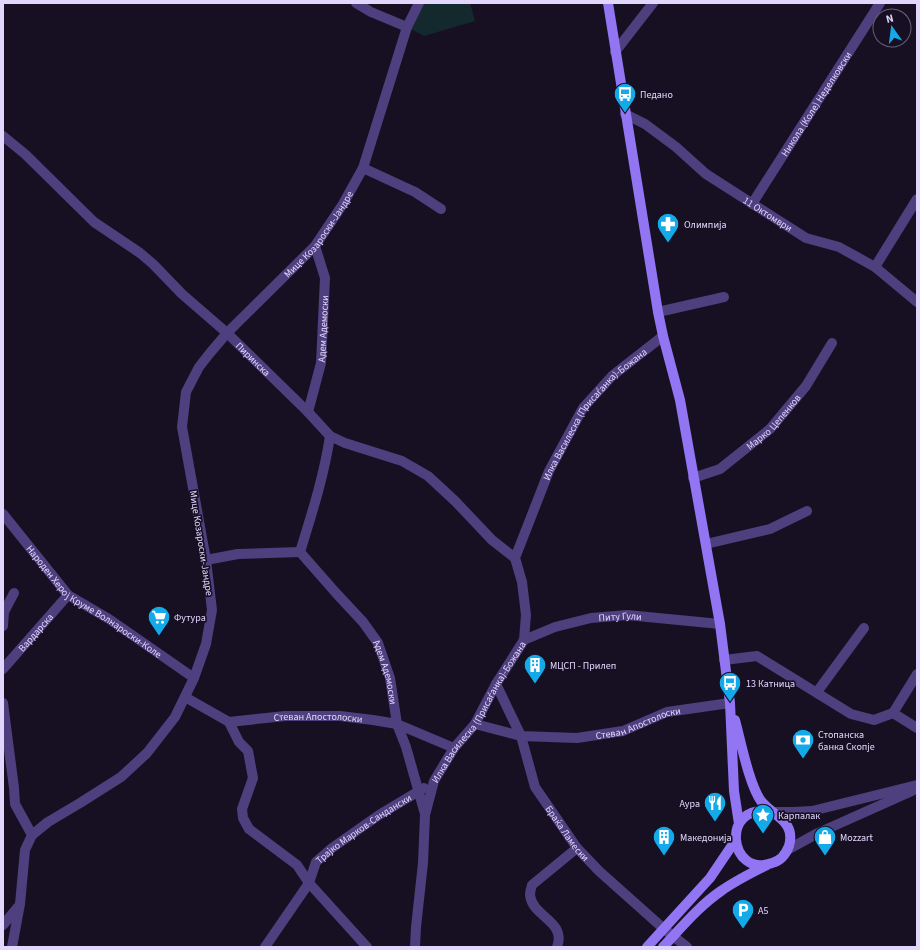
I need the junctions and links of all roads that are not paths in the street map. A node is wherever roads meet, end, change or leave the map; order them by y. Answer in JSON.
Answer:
{"nodes":[{"id":1,"x":356,"y":3,"type":"edge"},
{"id":2,"x":419,"y":3,"type":"edge"},
{"id":3,"x":608,"y":3,"type":"edge"},
{"id":4,"x":653,"y":3,"type":"edge"},
{"id":5,"x":880,"y":3,"type":"edge"},
{"id":6,"x":407,"y":27,"type":"junction"},
{"id":7,"x":615,"y":52,"type":"junction"},
{"id":8,"x":625,"y":114,"type":"junction"},
{"id":9,"x":3,"y":136,"type":"edge"},
{"id":10,"x":363,"y":168,"type":"junction"},
{"id":11,"x":917,"y":199,"type":"edge"},
{"id":12,"x":752,"y":204,"type":"junction"},
{"id":13,"x":441,"y":209,"type":"dead end"},
{"id":14,"x":314,"y":246,"type":"junction"},
{"id":15,"x":875,"y":267,"type":"junction"},
{"id":16,"x":724,"y":297,"type":"dead end"},
{"id":17,"x":917,"y":302,"type":"edge"},
{"id":18,"x":658,"y":312,"type":"junction"},
{"id":19,"x":227,"y":333,"type":"junction"},
{"id":20,"x":663,"y":336,"type":"junction"},
{"id":21,"x":832,"y":343,"type":"dead end"},
{"id":22,"x":308,"y":412,"type":"junction"},
{"id":23,"x":330,"y":436,"type":"junction"},
{"id":24,"x":693,"y":478,"type":"junction"},
{"id":25,"x":807,"y":511,"type":"dead end"},
{"id":26,"x":3,"y":514,"type":"edge"},
{"id":27,"x":706,"y":544,"type":"junction"},
{"id":28,"x":300,"y":552,"type":"junction"},
{"id":29,"x":515,"y":558,"type":"junction"},
{"id":30,"x":206,"y":560,"type":"junction"},
{"id":31,"x":14,"y":593,"type":"dead end"},
{"id":32,"x":68,"y":595,"type":"junction"},
{"id":33,"x":4,"y":611,"type":"edge"},
{"id":34,"x":720,"y":624,"type":"junction"},
{"id":35,"x":3,"y":626,"type":"edge"},
{"id":36,"x":864,"y":628,"type":"dead end"},
{"id":37,"x":524,"y":640,"type":"junction"},
{"id":38,"x":724,"y":660,"type":"junction"},
{"id":39,"x":3,"y":669,"type":"edge"},
{"id":40,"x":917,"y":674,"type":"edge"},
{"id":41,"x":194,"y":678,"type":"junction"},
{"id":42,"x":496,"y":684,"type":"junction"},
{"id":43,"x":817,"y":692,"type":"junction"},
{"id":44,"x":185,"y":696,"type":"junction"},
{"id":45,"x":3,"y":703,"type":"edge"},
{"id":46,"x":730,"y":703,"type":"junction"},
{"id":47,"x":893,"y":713,"type":"junction"},
{"id":48,"x":229,"y":722,"type":"junction"},
{"id":49,"x":397,"y":724,"type":"junction"},
{"id":50,"x":475,"y":724,"type":"junction"},
{"id":51,"x":917,"y":728,"type":"edge"},
{"id":52,"x":521,"y":736,"type":"junction"},
{"id":53,"x":454,"y":748,"type":"junction"},
{"id":54,"x":434,"y":781,"type":"junction"},
{"id":55,"x":917,"y":785,"type":"edge"},
{"id":56,"x":917,"y":789,"type":"edge"},
{"id":57,"x":420,"y":791,"type":"junction"},
{"id":58,"x":772,"y":812,"type":"junction"},
{"id":59,"x":425,"y":815,"type":"junction"},
{"id":60,"x":739,"y":824,"type":"junction"},
{"id":61,"x":32,"y":835,"type":"junction"},
{"id":62,"x":735,"y":841,"type":"junction"},
{"id":63,"x":577,"y":848,"type":"junction"},
{"id":64,"x":787,"y":850,"type":"junction"},
{"id":65,"x":767,"y":865,"type":"junction"},
{"id":66,"x":309,"y":884,"type":"junction"},
{"id":67,"x":20,"y":904,"type":"junction"},
{"id":68,"x":3,"y":925,"type":"edge"},
{"id":69,"x":664,"y":928,"type":"junction"},
{"id":70,"x":674,"y":936,"type":"junction"},
{"id":71,"x":3,"y":944,"type":"edge"},
{"id":72,"x":7,"y":947,"type":"edge"},
{"id":73,"x":12,"y":947,"type":"edge"},
{"id":74,"x":265,"y":947,"type":"edge"},
{"id":75,"x":367,"y":947,"type":"edge"},
{"id":76,"x":415,"y":947,"type":"edge"},
{"id":77,"x":557,"y":947,"type":"edge"},
{"id":78,"x":647,"y":947,"type":"edge"},
{"id":79,"x":663,"y":947,"type":"edge"},
{"id":80,"x":687,"y":947,"type":"edge"}],
"edges":[{"from":1,"to":6,"type":"street"},
{"from":2,"to":6,"type":"street","name":"Мице Козароски-Јандре"},
{"from":3,"to":7,"type":"main road"},
{"from":4,"to":7,"type":"street"},
{"from":5,"to":12,"type":"street","name":"Никола (Коле) Неделковски"},
{"from":6,"to":10,"type":"street","name":"Мице Козароски-Јандре"},
{"from":7,"to":8,"type":"main road"},
{"from":8,"to":12,"type":"street","name":"11 Октомври"},
{"from":8,"to":18,"type":"main road"},
{"from":9,"to":19,"type":"street","name":"Пиринска"},
{"from":10,"to":13,"type":"street"},
{"from":10,"to":14,"type":"street","name":"Мице Козароски-Јандре"},
{"from":11,"to":15,"type":"street"},
{"from":12,"to":15,"type":"street","name":"11 Октомври"},
{"from":14,"to":19,"type":"street","name":"Мице Козароски-Јандре"},
{"from":14,"to":22,"type":"street","name":"Адем Адемоски"},
{"from":15,"to":17,"type":"street","name":"11 Октомври"},
{"from":16,"to":18,"type":"street"},
{"from":18,"to":20,"type":"main road"},
{"from":19,"to":22,"type":"street","name":"Пиринска"},
{"from":19,"to":30,"type":"street","name":"Мице Козароски-Јандре"},
{"from":20,"to":24,"type":"main road"},
{"from":20,"to":29,"type":"street","name":"Илка Василеска (Присаѓанка)-Божана"},
{"from":21,"to":24,"type":"street","name":"Марко Цепенков"},
{"from":22,"to":23,"type":"street","name":"Пиринска"},
{"from":23,"to":28,"type":"street"},
{"from":23,"to":29,"type":"street","name":"Пиринска"},
{"from":24,"to":27,"type":"main road"},
{"from":25,"to":27,"type":"street"},
{"from":26,"to":32,"type":"street","name":"Народен Херој Круме Волнароски-Коле"},
{"from":27,"to":34,"type":"main road"},
{"from":28,"to":30,"type":"street"},
{"from":28,"to":49,"type":"street","name":"Адем Адемоски"},
{"from":29,"to":37,"type":"street","name":"Илка Василеска (Присаѓанка)-Божана"},
{"from":30,"to":41,"type":"street","name":"Мице Козароски-Јандре"},
{"from":31,"to":33,"type":"street"},
{"from":32,"to":39,"type":"street","name":"Вардарска"},
{"from":32,"to":41,"type":"street","name":"Народен Херој Круме Волнароски-Коле"},
{"from":33,"to":35,"type":"street"},
{"from":34,"to":37,"type":"street","name":"Питу Гули"},
{"from":34,"to":38,"type":"main road"},
{"from":36,"to":43,"type":"street"},
{"from":37,"to":42,"type":"street","name":"Илка Василеска (Присаѓанка)-Божана"},
{"from":38,"to":43,"type":"street"},
{"from":38,"to":46,"type":"main road"},
{"from":40,"to":47,"type":"street"},
{"from":41,"to":44,"type":"street","name":"Мице Козароски-Јандре"},
{"from":42,"to":50,"type":"street","name":"Илка Василеска (Присаѓанка)-Божана"},
{"from":42,"to":52,"type":"street","name":"Браќа Ламески"},
{"from":43,"to":47,"type":"street"},
{"from":44,"to":48,"type":"street"},
{"from":44,"to":61,"type":"street","name":"Мице Козароски-Јандре"},
{"from":45,"to":61,"type":"street"},
{"from":46,"to":52,"type":"street","name":"Стеван Апостолоски"},
{"from":46,"to":58,"type":"main road"},
{"from":46,"to":60,"type":"main road"},
{"from":47,"to":51,"type":"street"},
{"from":48,"to":49,"type":"street","name":"Стеван Апостолоски"},
{"from":48,"to":66,"type":"street"},
{"from":49,"to":53,"type":"street","name":"Стеван Апостолоски"},
{"from":49,"to":57,"type":"street","name":"Адем Адемоски"},
{"from":50,"to":52,"type":"street","name":"Стеван Апостолоски"},
{"from":50,"to":53,"type":"street","name":"Илка Василеска (Присаѓанка)-Божана"},
{"from":52,"to":63,"type":"street","name":"Браќа Ламески"},
{"from":53,"to":54,"type":"street","name":"Илка Василеска (Присаѓанка)-Божана"},
{"from":54,"to":57,"type":"street","name":"Трајко Марков-Сандански"},
{"from":54,"to":59,"type":"street","name":"Илка Василеска (Присаѓанка)-Божана"},
{"from":55,"to":58,"type":"street"},
{"from":56,"to":64,"type":"street"},
{"from":57,"to":59,"type":"street","name":"Адем Адемоски"},
{"from":57,"to":66,"type":"street","name":"Трајко Марков-Сандански"},
{"from":58,"to":60,"type":"main road"},
{"from":58,"to":64,"type":"main road"},
{"from":59,"to":76,"type":"street","name":"Илка Василеска (Присаѓанка)-Божана"},
{"from":60,"to":62,"type":"main road"},
{"from":61,"to":67,"type":"street","name":"Мице Козароски-Јандре"},
{"from":62,"to":65,"type":"main road"},
{"from":62,"to":69,"type":"main road"},
{"from":63,"to":69,"type":"street","name":"Браќа Ламески"},
{"from":63,"to":77,"type":"street"},
{"from":64,"to":65,"type":"main road"},
{"from":65,"to":70,"type":"main road"},
{"from":66,"to":74,"type":"street","name":"Трајко Марков-Сандански"},
{"from":66,"to":75,"type":"street"},
{"from":67,"to":68,"type":"street"},
{"from":67,"to":73,"type":"street","name":"Мице Козароски-Јандре"},
{"from":69,"to":70,"type":"street","name":"Браќа Ламески"},
{"from":69,"to":78,"type":"main road"},
{"from":70,"to":79,"type":"main road"},
{"from":70,"to":80,"type":"street","name":"Браќа Ламески"},
{"from":71,"to":72,"type":"street"}]}
